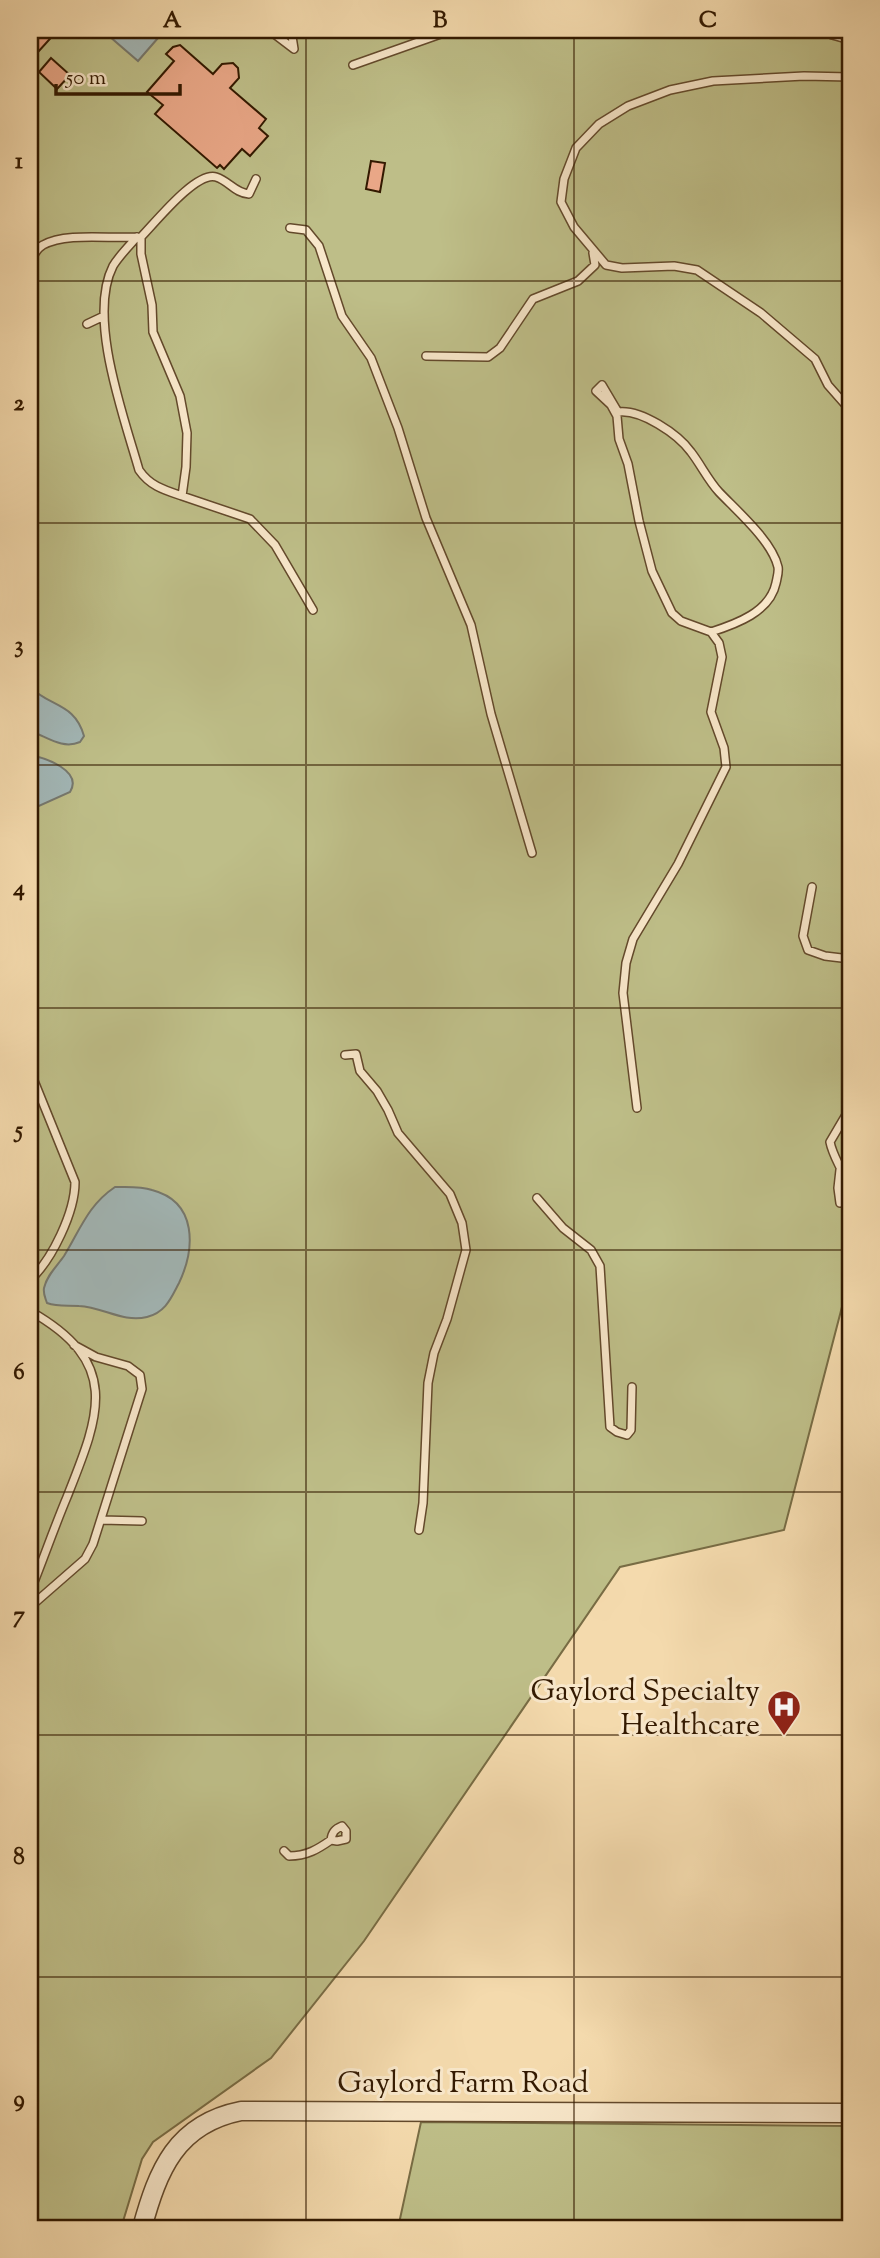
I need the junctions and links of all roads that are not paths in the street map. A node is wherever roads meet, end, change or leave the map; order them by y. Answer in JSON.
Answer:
{"nodes":[{"id":1,"x":269,"y":30,"type":"edge"},
{"id":2,"x":291,"y":30,"type":"edge"},
{"id":3,"x":452,"y":30,"type":"edge"},
{"id":4,"x":822,"y":30,"type":"edge"},
{"id":5,"x":850,"y":40,"type":"edge"},
{"id":6,"x":353,"y":65,"type":"dead end"},
{"id":7,"x":850,"y":77,"type":"edge"},
{"id":8,"x":256,"y":179,"type":"dead end"},
{"id":9,"x":290,"y":228,"type":"dead end"},
{"id":10,"x":592,"y":249,"type":"junction"},
{"id":11,"x":30,"y":262,"type":"edge"},
{"id":12,"x":606,"y":265,"type":"junction"},
{"id":13,"x":589,"y":273,"type":"junction"},
{"id":14,"x":104,"y":316,"type":"junction"},
{"id":15,"x":87,"y":324,"type":"dead end"},
{"id":16,"x":426,"y":356,"type":"dead end"},
{"id":17,"x":850,"y":410,"type":"edge"},
{"id":18,"x":182,"y":496,"type":"junction"},
{"id":19,"x":313,"y":610,"type":"dead end"},
{"id":20,"x":711,"y":632,"type":"junction"},
{"id":21,"x":532,"y":853,"type":"dead end"},
{"id":22,"x":812,"y":887,"type":"dead end"},
{"id":23,"x":850,"y":959,"type":"edge"},
{"id":24,"x":345,"y":1055,"type":"dead end"},
{"id":25,"x":30,"y":1071,"type":"edge"},
{"id":26,"x":850,"y":1080,"type":"edge"},
{"id":27,"x":850,"y":1091,"type":"edge"},
{"id":28,"x":637,"y":1108,"type":"dead end"},
{"id":29,"x":850,"y":1108,"type":"edge"},
{"id":30,"x":840,"y":1170,"type":"dead end"},
{"id":31,"x":537,"y":1198,"type":"dead end"},
{"id":32,"x":30,"y":1280,"type":"edge"},
{"id":33,"x":30,"y":1311,"type":"edge"},
{"id":34,"x":74,"y":1345,"type":"junction"},
{"id":35,"x":632,"y":1387,"type":"dead end"},
{"id":36,"x":101,"y":1520,"type":"junction"},
{"id":37,"x":142,"y":1521,"type":"dead end"},
{"id":38,"x":419,"y":1530,"type":"dead end"},
{"id":39,"x":30,"y":1592,"type":"edge"},
{"id":40,"x":30,"y":1607,"type":"edge"},
{"id":41,"x":331,"y":1840,"type":"dead end"},
{"id":42,"x":284,"y":1852,"type":"dead end"},
{"id":43,"x":850,"y":2113,"type":"edge"},
{"id":44,"x":142,"y":2228,"type":"edge"}],
"edges":[{"from":1,"to":2,"type":"lane"},
{"from":3,"to":6,"type":"lane"},
{"from":4,"to":5,"type":"lane"},
{"from":7,"to":10,"type":"lane"},
{"from":8,"to":18,"type":"lane"},
{"from":9,"to":21,"type":"lane"},
{"from":10,"to":12,"type":"lane"},
{"from":10,"to":13,"type":"lane"},
{"from":11,"to":14,"type":"lane"},
{"from":12,"to":13,"type":"lane"},
{"from":12,"to":17,"type":"lane"},
{"from":13,"to":16,"type":"lane"},
{"from":14,"to":15,"type":"lane"},
{"from":14,"to":18,"type":"lane"},
{"from":18,"to":19,"type":"lane"},
{"from":20,"to":20,"type":"lane"},
{"from":20,"to":28,"type":"lane"},
{"from":22,"to":23,"type":"lane"},
{"from":24,"to":38,"type":"lane"},
{"from":25,"to":32,"type":"lane"},
{"from":26,"to":27,"type":"lane"},
{"from":29,"to":30,"type":"lane"},
{"from":31,"to":35,"type":"lane"},
{"from":33,"to":34,"type":"lane"},
{"from":34,"to":36,"type":"lane"},
{"from":34,"to":39,"type":"lane"},
{"from":36,"to":37,"type":"lane"},
{"from":36,"to":40,"type":"lane"},
{"from":41,"to":42,"type":"lane"},
{"from":43,"to":44,"type":"street","name":"Gaylord Farm Road"}]}
